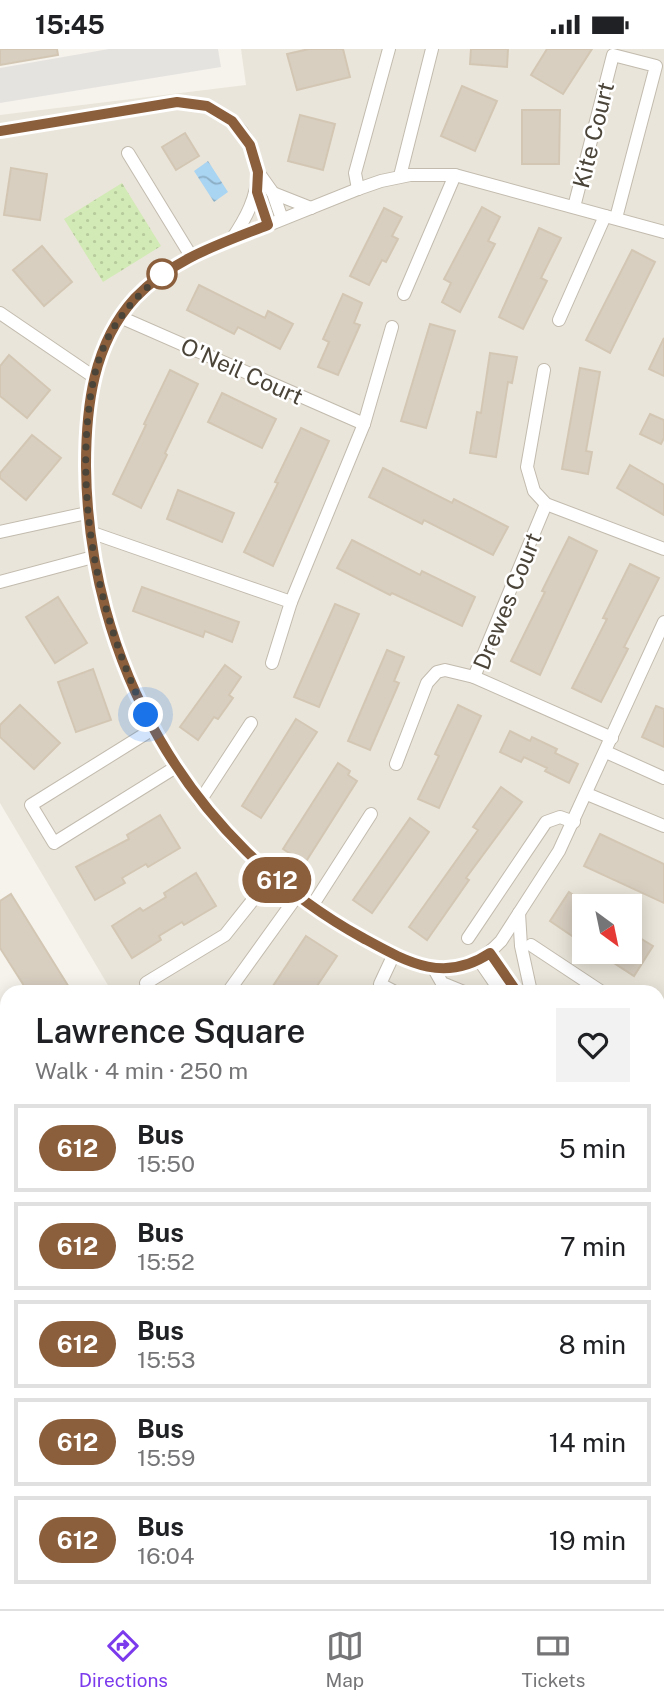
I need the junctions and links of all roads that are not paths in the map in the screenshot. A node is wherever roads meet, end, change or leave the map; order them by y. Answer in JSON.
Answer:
{"nodes":[{"id":1,"x":389,"y":49,"type":"edge"},
{"id":2,"x":432,"y":49,"type":"edge"},
{"id":3,"x":0,"y":131,"type":"edge"},
{"id":4,"x":128,"y":153,"type":"dead end"},
{"id":5,"x":258,"y":172,"type":"junction"},
{"id":6,"x":455,"y":175,"type":"junction"},
{"id":7,"x":400,"y":176,"type":"junction"},
{"id":8,"x":358,"y":189,"type":"junction"},
{"id":9,"x":257,"y":192,"type":"junction"},
{"id":10,"x":274,"y":193,"type":"junction"},
{"id":11,"x":574,"y":207,"type":"junction"},
{"id":12,"x":311,"y":208,"type":"junction"},
{"id":13,"x":610,"y":217,"type":"junction"},
{"id":14,"x":282,"y":219,"type":"junction"},
{"id":15,"x":268,"y":225,"type":"junction"},
{"id":16,"x":664,"y":232,"type":"edge"},
{"id":17,"x":231,"y":240,"type":"junction"},
{"id":18,"x":191,"y":256,"type":"junction"},
{"id":19,"x":404,"y":294,"type":"dead end"},
{"id":20,"x":0,"y":313,"type":"edge"},
{"id":21,"x":121,"y":317,"type":"junction"},
{"id":22,"x":559,"y":320,"type":"dead end"},
{"id":23,"x":392,"y":327,"type":"dead end"},
{"id":24,"x":544,"y":370,"type":"dead end"},
{"id":25,"x":94,"y":377,"type":"junction"},
{"id":26,"x":364,"y":425,"type":"junction"},
{"id":27,"x":546,"y":504,"type":"junction"},
{"id":28,"x":87,"y":513,"type":"junction"},
{"id":29,"x":0,"y":532,"type":"edge"},
{"id":30,"x":90,"y":532,"type":"junction"},
{"id":31,"x":664,"y":549,"type":"edge"},
{"id":32,"x":93,"y":557,"type":"junction"},
{"id":33,"x":0,"y":582,"type":"edge"},
{"id":34,"x":291,"y":602,"type":"junction"},
{"id":35,"x":664,"y":622,"type":"edge"},
{"id":36,"x":272,"y":663,"type":"dead end"},
{"id":37,"x":474,"y":677,"type":"junction"},
{"id":38,"x":251,"y":723,"type":"dead end"},
{"id":39,"x":153,"y":729,"type":"junction"},
{"id":40,"x":612,"y":738,"type":"junction"},
{"id":41,"x":606,"y":752,"type":"junction"},
{"id":42,"x":396,"y":764,"type":"dead end"},
{"id":43,"x":176,"y":767,"type":"junction"},
{"id":44,"x":664,"y":778,"type":"edge"},
{"id":45,"x":587,"y":794,"type":"junction"},
{"id":46,"x":200,"y":801,"type":"junction"},
{"id":47,"x":371,"y":814,"type":"dead end"},
{"id":48,"x":574,"y":822,"type":"junction"},
{"id":49,"x":664,"y":826,"type":"edge"},
{"id":50,"x":272,"y":876,"type":"junction"},
{"id":51,"x":296,"y":895,"type":"junction"},
{"id":52,"x":312,"y":906,"type":"junction"},
{"id":53,"x":519,"y":913,"type":"junction"},
{"id":54,"x":468,"y":938,"type":"dead end"},
{"id":55,"x":531,"y":945,"type":"dead end"},
{"id":56,"x":394,"y":954,"type":"junction"},
{"id":57,"x":484,"y":957,"type":"junction"},
{"id":58,"x":434,"y":969,"type":"junction"},
{"id":59,"x":148,"y":985,"type":"edge"},
{"id":60,"x":233,"y":985,"type":"edge"},
{"id":61,"x":382,"y":985,"type":"edge"},
{"id":62,"x":449,"y":985,"type":"edge"},
{"id":63,"x":498,"y":985,"type":"edge"},
{"id":64,"x":510,"y":985,"type":"edge"},
{"id":65,"x":529,"y":985,"type":"edge"},
{"id":66,"x":591,"y":985,"type":"edge"}],
"edges":[{"from":1,"to":8,"type":"street"},
{"from":2,"to":7,"type":"street"},
{"from":3,"to":5,"type":"street"},
{"from":4,"to":18,"type":"street"},
{"from":5,"to":9,"type":"street"},
{"from":5,"to":10,"type":"street"},
{"from":6,"to":7,"type":"street"},
{"from":6,"to":11,"type":"street"},
{"from":6,"to":19,"type":"street"},
{"from":7,"to":8,"type":"street"},
{"from":8,"to":12,"type":"street"},
{"from":9,"to":15,"type":"street"},
{"from":9,"to":17,"type":"street"},
{"from":10,"to":12,"type":"street"},
{"from":10,"to":14,"type":"street"},
{"from":11,"to":13,"type":"street"},
{"from":11,"to":13,"type":"street","name":"Kite Court"},
{"from":12,"to":14,"type":"street"},
{"from":13,"to":16,"type":"street"},
{"from":13,"to":22,"type":"street"},
{"from":14,"to":15,"type":"street"},
{"from":15,"to":17,"type":"street"},
{"from":17,"to":18,"type":"street"},
{"from":18,"to":21,"type":"street"},
{"from":20,"to":25,"type":"street"},
{"from":21,"to":25,"type":"street"},
{"from":21,"to":26,"type":"street","name":"O'Neil Court"},
{"from":23,"to":26,"type":"street"},
{"from":24,"to":27,"type":"street"},
{"from":25,"to":28,"type":"street"},
{"from":26,"to":34,"type":"street"},
{"from":27,"to":31,"type":"street","name":"Drewes Court"},
{"from":27,"to":37,"type":"street","name":"Drewes Court"},
{"from":28,"to":29,"type":"street"},
{"from":28,"to":30,"type":"street"},
{"from":30,"to":32,"type":"street"},
{"from":30,"to":34,"type":"street"},
{"from":32,"to":33,"type":"street"},
{"from":32,"to":39,"type":"street"},
{"from":34,"to":36,"type":"street"},
{"from":35,"to":40,"type":"street"},
{"from":37,"to":40,"type":"street","name":"Drewes Court"},
{"from":37,"to":42,"type":"street"},
{"from":38,"to":46,"type":"street"},
{"from":39,"to":43,"type":"street"},
{"from":39,"to":43,"type":"street"},
{"from":40,"to":41,"type":"street"},
{"from":41,"to":44,"type":"street"},
{"from":41,"to":45,"type":"street"},
{"from":43,"to":46,"type":"street"},
{"from":45,"to":48,"type":"street"},
{"from":45,"to":49,"type":"street"},
{"from":46,"to":50,"type":"street"},
{"from":47,"to":52,"type":"street"},
{"from":48,"to":53,"type":"street"},
{"from":48,"to":54,"type":"street"},
{"from":50,"to":51,"type":"street"},
{"from":50,"to":59,"type":"street"},
{"from":51,"to":52,"type":"street"},
{"from":51,"to":60,"type":"street"},
{"from":52,"to":56,"type":"street"},
{"from":53,"to":57,"type":"street"},
{"from":53,"to":65,"type":"street"},
{"from":55,"to":66,"type":"street"},
{"from":56,"to":58,"type":"street"},
{"from":56,"to":61,"type":"street"},
{"from":57,"to":58,"type":"street"},
{"from":57,"to":63,"type":"street"},
{"from":57,"to":64,"type":"street"},
{"from":58,"to":62,"type":"street"}]}
